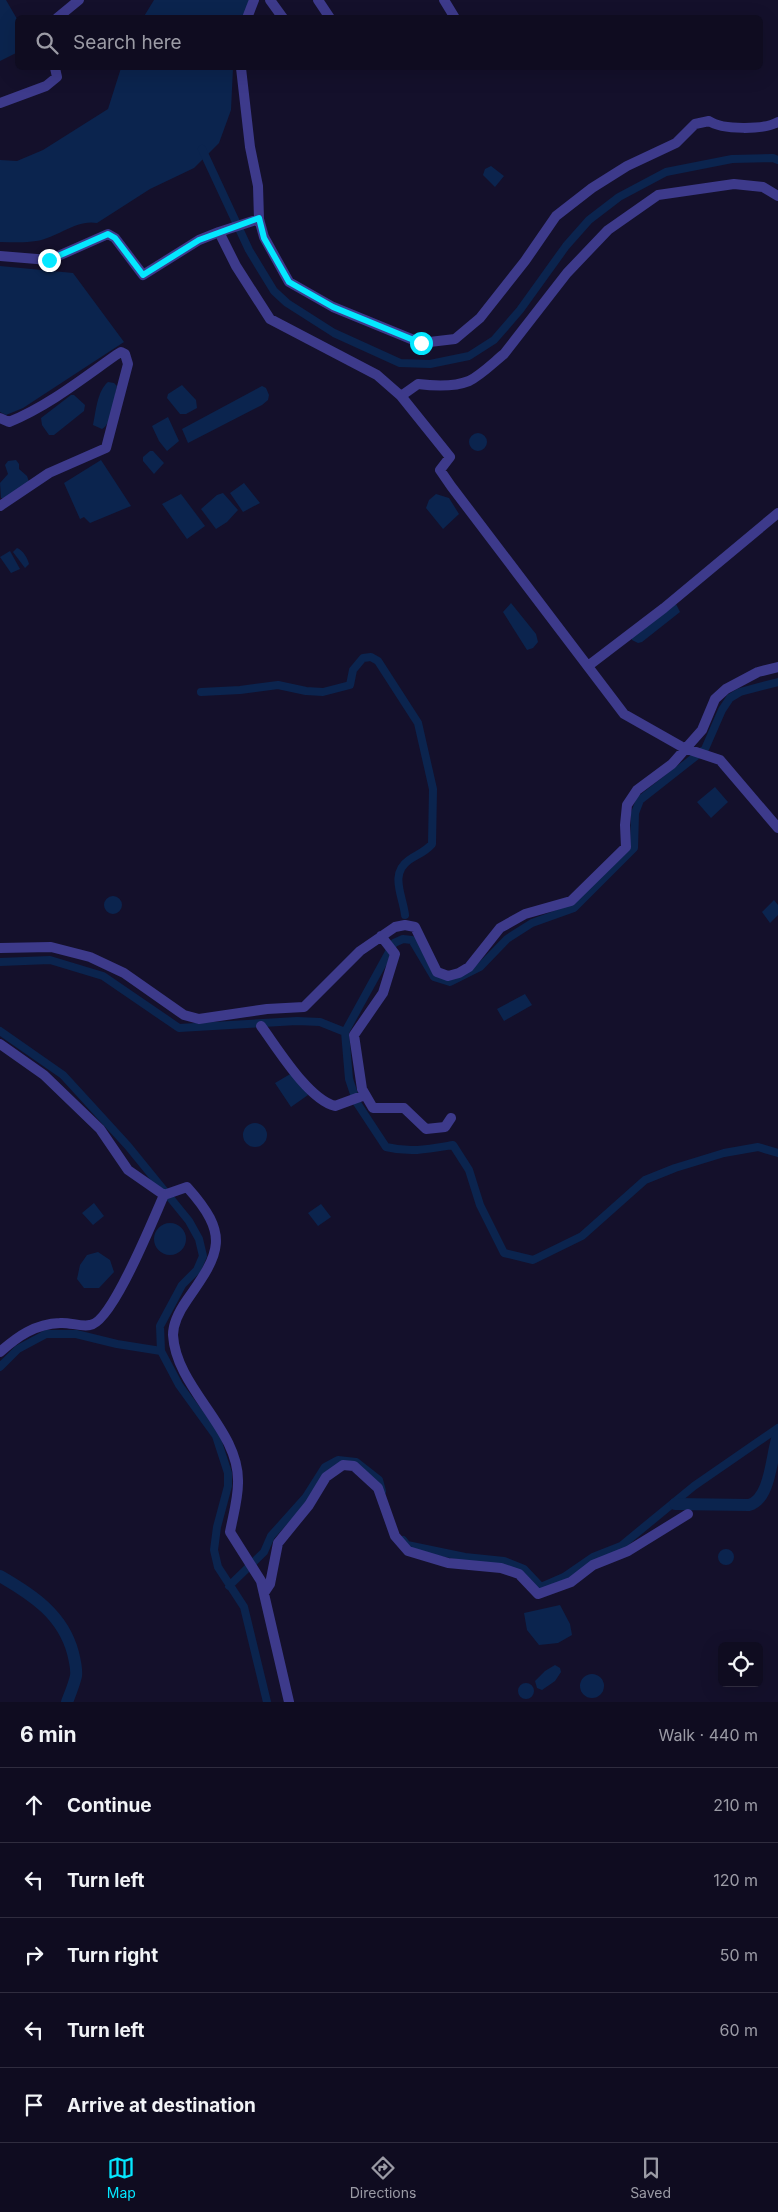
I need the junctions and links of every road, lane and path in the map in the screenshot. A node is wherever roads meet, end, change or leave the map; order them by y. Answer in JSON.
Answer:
{"nodes":[{"id":1,"x":79,"y":0,"type":"edge"},
{"id":2,"x":254,"y":0,"type":"edge"},
{"id":3,"x":270,"y":0,"type":"edge"},
{"id":4,"x":318,"y":0,"type":"edge"},
{"id":5,"x":444,"y":0,"type":"edge"},
{"id":6,"x":61,"y":15,"type":"edge"},
{"id":7,"x":248,"y":15,"type":"edge"},
{"id":8,"x":282,"y":15,"type":"edge"},
{"id":9,"x":328,"y":15,"type":"edge"},
{"id":10,"x":453,"y":15,"type":"edge"},
{"id":11,"x":55,"y":70,"type":"edge"},
{"id":12,"x":241,"y":70,"type":"edge"},
{"id":13,"x":0,"y":103,"type":"edge"},
{"id":14,"x":778,"y":122,"type":"edge"},
{"id":15,"x":778,"y":196,"type":"edge"},
{"id":16,"x":259,"y":218,"type":"junction"},
{"id":17,"x":219,"y":232,"type":"junction"},
{"id":18,"x":0,"y":256,"type":"edge"},
{"id":19,"x":401,"y":396,"type":"junction"},
{"id":20,"x":0,"y":418,"type":"edge"},
{"id":21,"x":0,"y":506,"type":"edge"},
{"id":22,"x":778,"y":513,"type":"edge"},
{"id":23,"x":588,"y":666,"type":"junction"},
{"id":24,"x":778,"y":667,"type":"edge"},
{"id":25,"x":687,"y":750,"type":"junction"},
{"id":26,"x":778,"y":828,"type":"edge"},
{"id":27,"x":381,"y":936,"type":"junction"},
{"id":28,"x":0,"y":948,"type":"edge"},
{"id":29,"x":262,"y":1026,"type":"dead end"},
{"id":30,"x":0,"y":1044,"type":"edge"},
{"id":31,"x":365,"y":1095,"type":"junction"},
{"id":32,"x":451,"y":1118,"type":"dead end"},
{"id":33,"x":164,"y":1195,"type":"junction"},
{"id":34,"x":0,"y":1352,"type":"edge"},
{"id":35,"x":688,"y":1514,"type":"dead end"},
{"id":36,"x":264,"y":1593,"type":"junction"},
{"id":37,"x":289,"y":1702,"type":"edge"}],
"edges":[{"from":1,"to":6,"type":"street"},
{"from":2,"to":7,"type":"street"},
{"from":3,"to":8,"type":"street"},
{"from":4,"to":9,"type":"street"},
{"from":5,"to":10,"type":"street"},
{"from":11,"to":13,"type":"street"},
{"from":12,"to":16,"type":"street"},
{"from":14,"to":16,"type":"street"},
{"from":15,"to":19,"type":"street"},
{"from":16,"to":17,"type":"street"},
{"from":17,"to":18,"type":"street"},
{"from":17,"to":19,"type":"street"},
{"from":19,"to":23,"type":"street"},
{"from":20,"to":21,"type":"street"},
{"from":22,"to":23,"type":"street"},
{"from":23,"to":25,"type":"street"},
{"from":24,"to":25,"type":"street"},
{"from":25,"to":26,"type":"street"},
{"from":25,"to":27,"type":"street"},
{"from":27,"to":28,"type":"street"},
{"from":27,"to":31,"type":"street"},
{"from":29,"to":31,"type":"street"},
{"from":30,"to":33,"type":"street"},
{"from":31,"to":32,"type":"street"},
{"from":33,"to":34,"type":"street"},
{"from":33,"to":36,"type":"street"},
{"from":35,"to":36,"type":"street"},
{"from":36,"to":37,"type":"street"}]}
